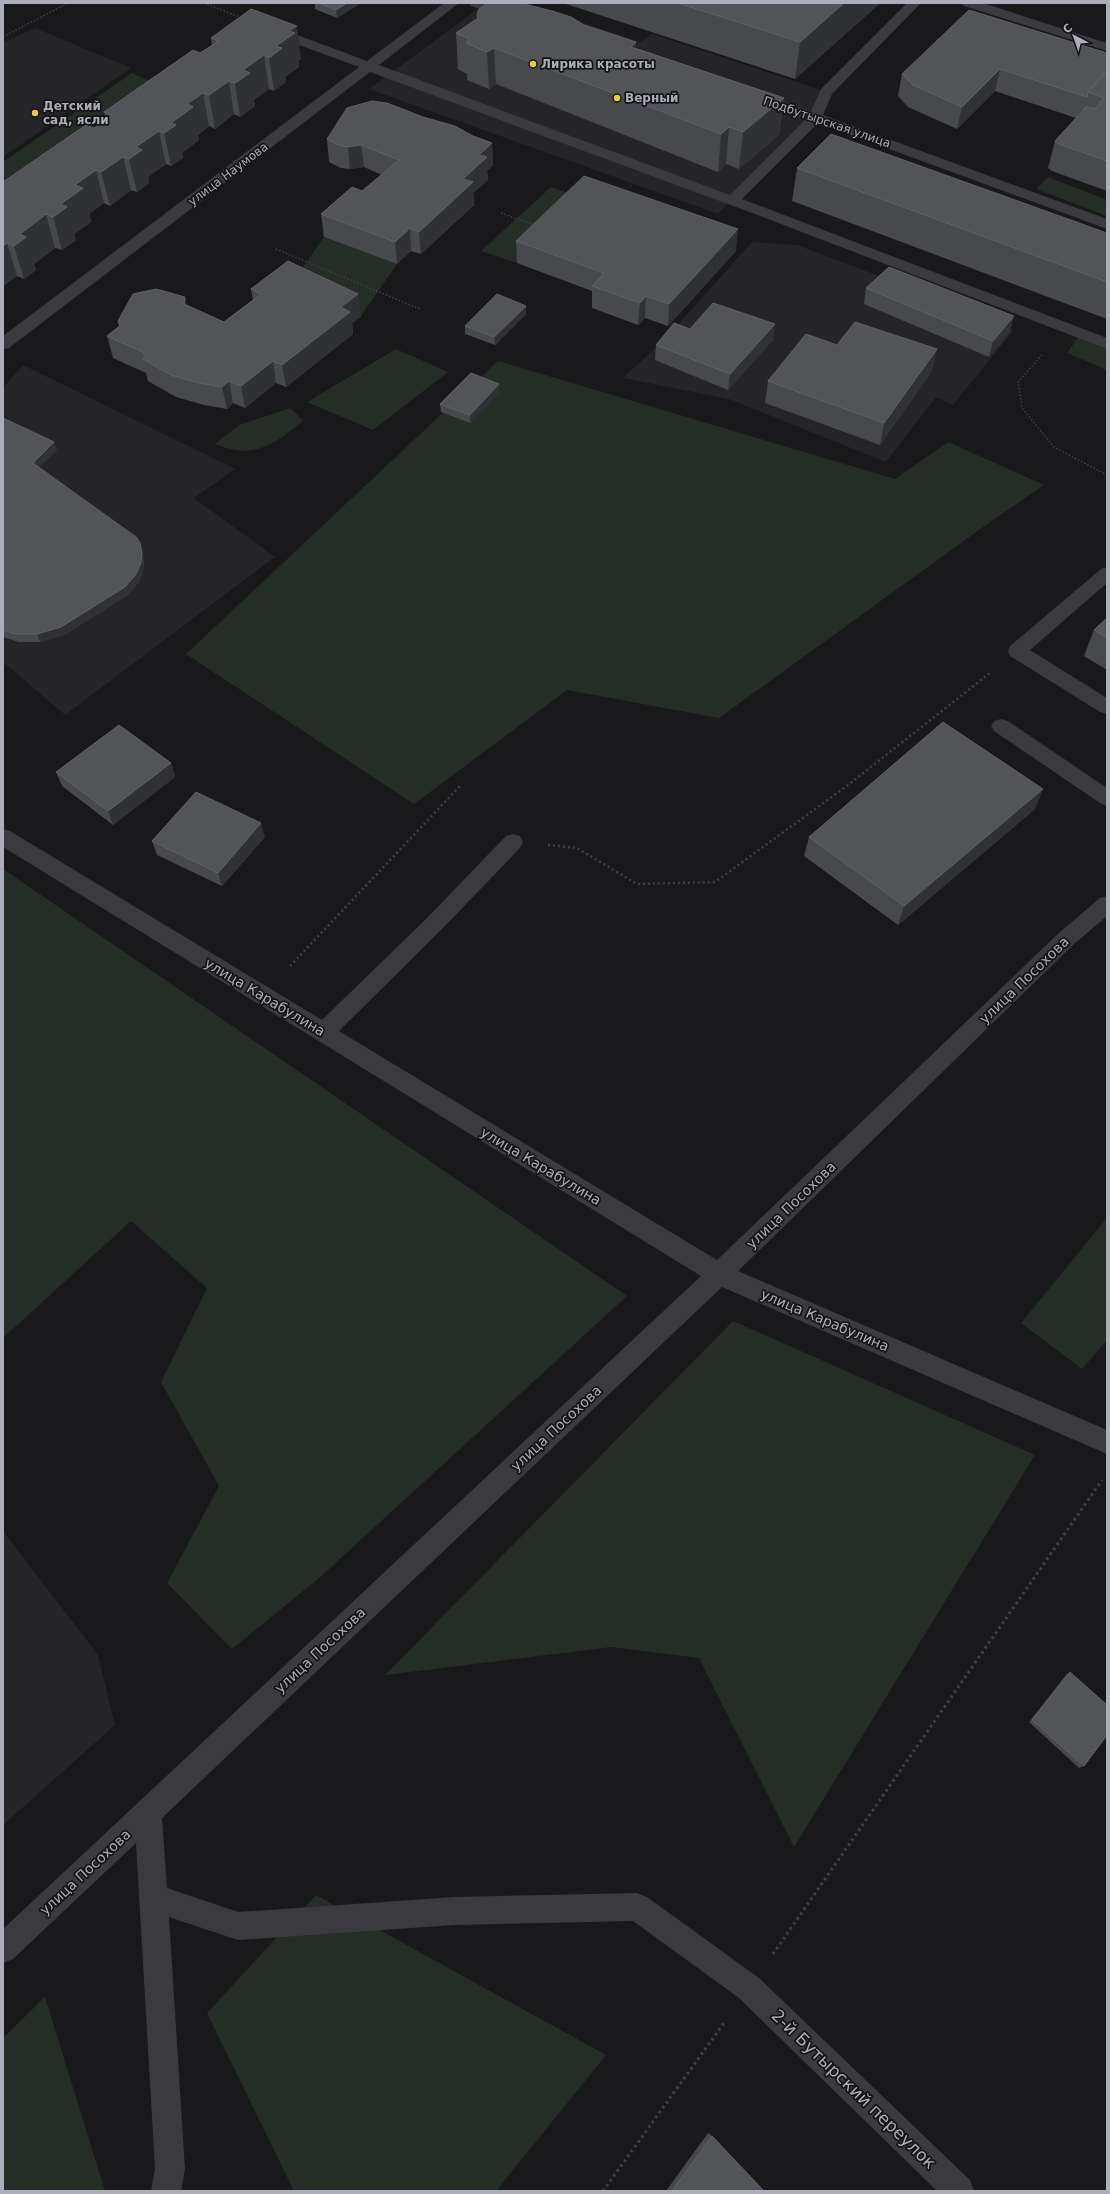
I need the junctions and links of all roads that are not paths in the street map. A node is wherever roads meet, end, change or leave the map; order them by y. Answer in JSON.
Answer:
{"nodes":[{"id":1,"x":452,"y":3,"type":"edge"},
{"id":2,"x":476,"y":3,"type":"edge"},
{"id":3,"x":914,"y":3,"type":"edge"},
{"id":4,"x":969,"y":3,"type":"edge"},
{"id":5,"x":524,"y":19,"type":"edge"},
{"id":6,"x":246,"y":20,"type":"edge"},
{"id":7,"x":1107,"y":47,"type":"edge"},
{"id":8,"x":371,"y":66,"type":"junction"},
{"id":9,"x":740,"y":92,"type":"edge"},
{"id":10,"x":815,"y":117,"type":"junction"},
{"id":11,"x":732,"y":201,"type":"junction"},
{"id":12,"x":1107,"y":224,"type":"edge"},
{"id":13,"x":3,"y":344,"type":"edge"},
{"id":14,"x":1107,"y":344,"type":"edge"},
{"id":15,"x":1107,"y":573,"type":"edge"},
{"id":16,"x":1107,"y":707,"type":"edge"},
{"id":17,"x":1001,"y":726,"type":"dead end"},
{"id":18,"x":1107,"y":798,"type":"edge"},
{"id":19,"x":3,"y":837,"type":"edge"},
{"id":20,"x":513,"y":842,"type":"road end"},
{"id":21,"x":1107,"y":904,"type":"edge"},
{"id":22,"x":323,"y":1033,"type":"junction"},
{"id":23,"x":719,"y":1274,"type":"junction"},
{"id":24,"x":1107,"y":1442,"type":"edge"},
{"id":25,"x":148,"y":1812,"type":"junction"},
{"id":26,"x":153,"y":1898,"type":"junction"},
{"id":27,"x":3,"y":1950,"type":"edge"},
{"id":28,"x":166,"y":2191,"type":"edge"},
{"id":29,"x":959,"y":2191,"type":"edge"}],
"edges":[{"from":1,"to":8,"type":"street","name":"улица Наумова"},
{"from":2,"to":5,"type":"street"},
{"from":3,"to":10,"type":"street"},
{"from":4,"to":7,"type":"street"},
{"from":6,"to":8,"type":"street"},
{"from":8,"to":11,"type":"street"},
{"from":8,"to":13,"type":"street","name":"улица Наумова"},
{"from":9,"to":10,"type":"street","name":"Подбутырская улица"},
{"from":10,"to":11,"type":"street"},
{"from":10,"to":12,"type":"street","name":"Подбутырская улица"},
{"from":11,"to":14,"type":"street"},
{"from":15,"to":16,"type":"street"},
{"from":17,"to":18,"type":"street"},
{"from":19,"to":22,"type":"street","name":"улица Карабулина"},
{"from":20,"to":22,"type":"street"},
{"from":21,"to":23,"type":"street","name":"улица Посохова"},
{"from":22,"to":23,"type":"street","name":"улица Карабулина"},
{"from":23,"to":24,"type":"street","name":"улица Карабулина"},
{"from":23,"to":25,"type":"street","name":"улица Посохова"},
{"from":25,"to":26,"type":"street"},
{"from":25,"to":27,"type":"street","name":"улица Посохова"},
{"from":26,"to":28,"type":"street"},
{"from":26,"to":29,"type":"street","name":"2-й Бутырский переулок"}]}
